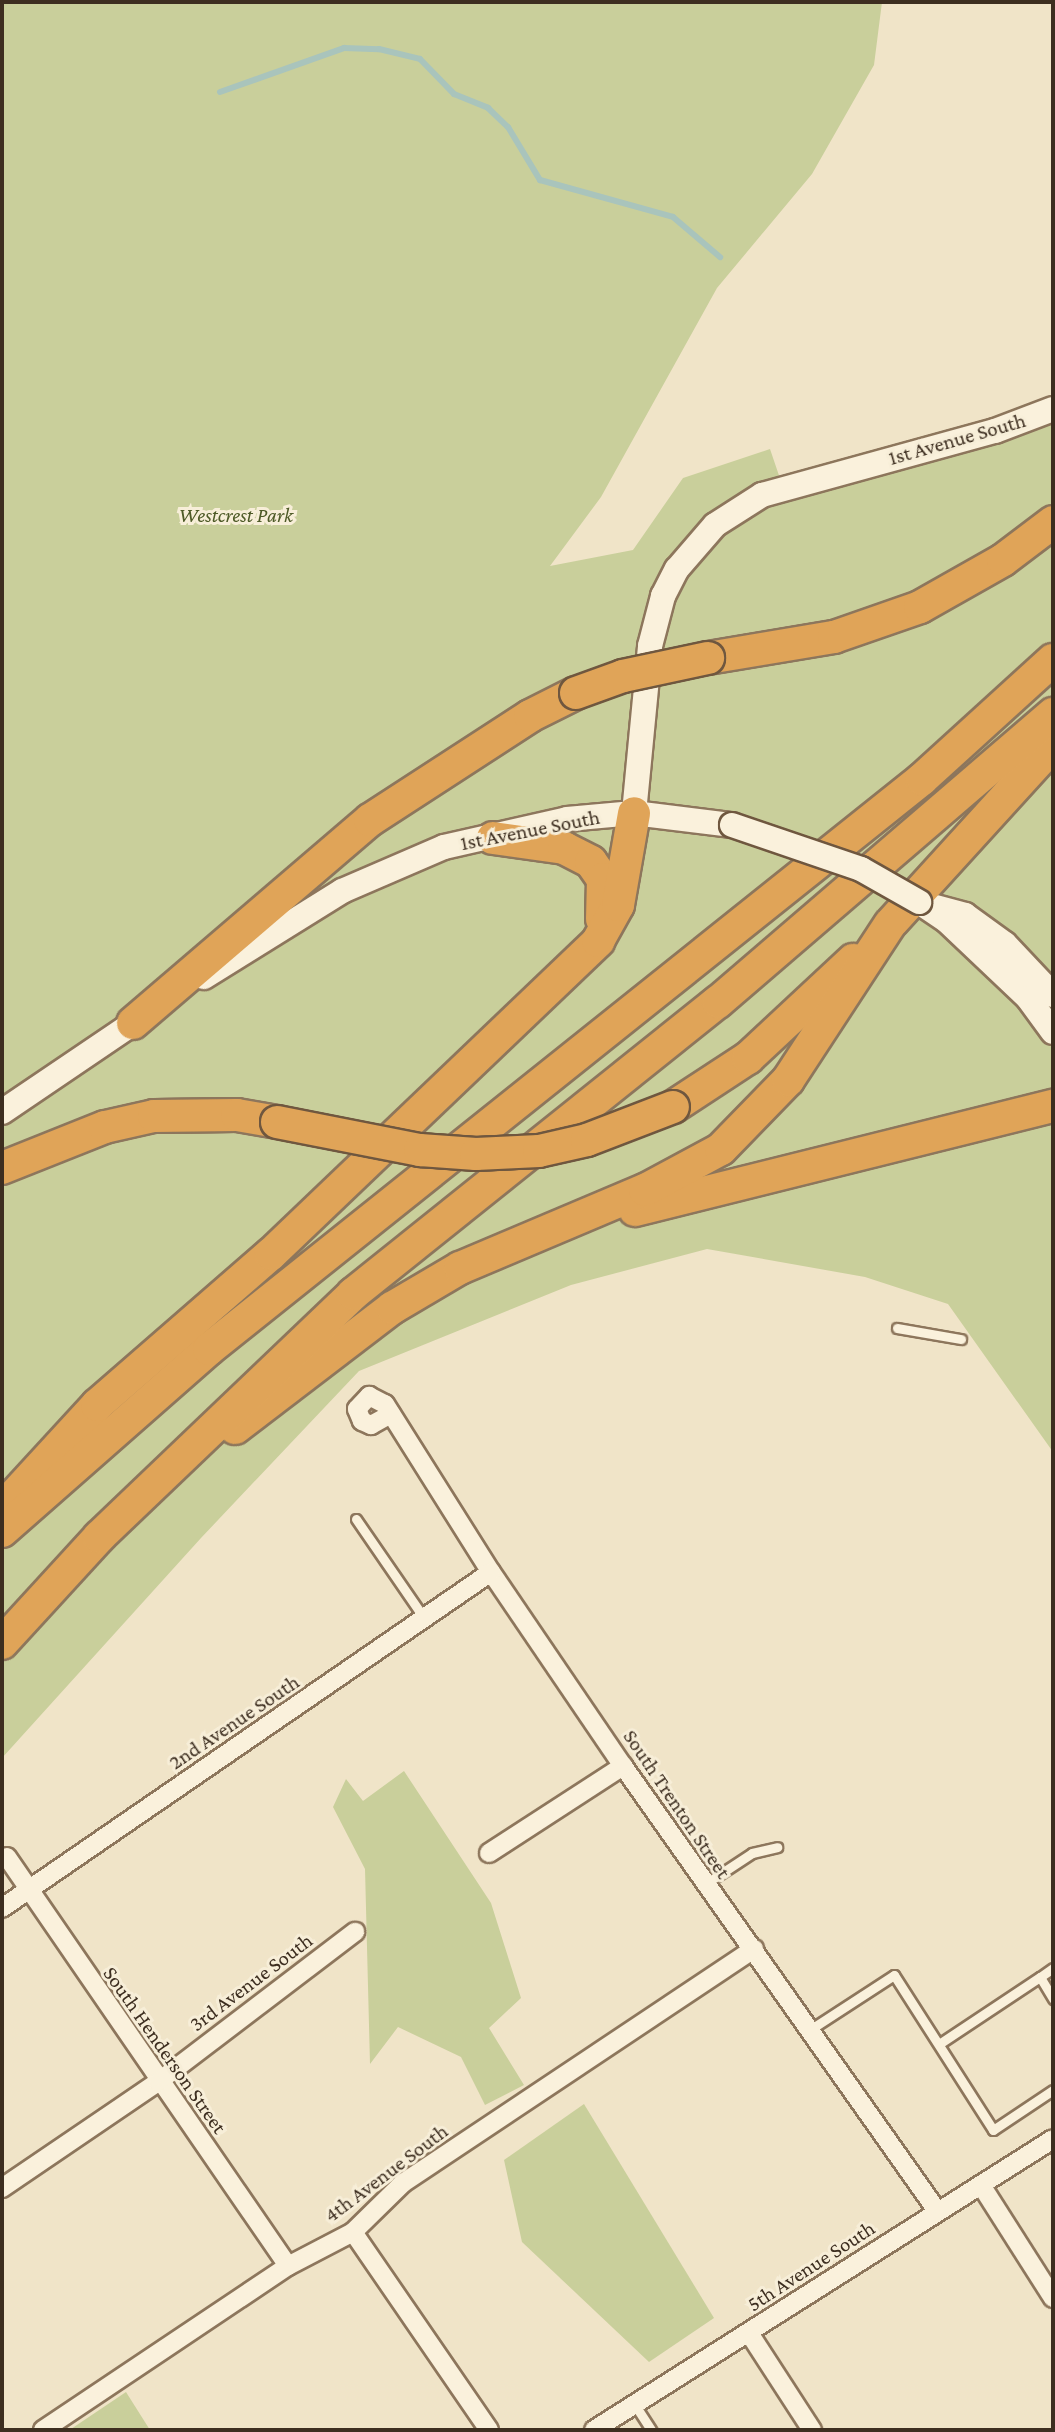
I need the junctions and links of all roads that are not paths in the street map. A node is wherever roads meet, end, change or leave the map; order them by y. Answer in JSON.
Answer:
{"nodes":[{"id":1,"x":1053,"y":409,"type":"edge"},
{"id":2,"x":1053,"y":522,"type":"edge"},
{"id":3,"x":1053,"y":660,"type":"edge"},
{"id":4,"x":1053,"y":714,"type":"edge"},
{"id":5,"x":1053,"y":745,"type":"edge"},
{"id":6,"x":634,"y":813,"type":"junction"},
{"id":7,"x":494,"y":838,"type":"junction"},
{"id":8,"x":919,"y":902,"type":"junction"},
{"id":9,"x":890,"y":924,"type":"junction"},
{"id":10,"x":598,"y":941,"type":"junction"},
{"id":11,"x":1053,"y":995,"type":"edge"},
{"id":12,"x":133,"y":1023,"type":"junction"},
{"id":13,"x":1053,"y":1032,"type":"edge"},
{"id":14,"x":1053,"y":1106,"type":"edge"},
{"id":15,"x":2,"y":1112,"type":"edge"},
{"id":16,"x":2,"y":1168,"type":"edge"},
{"id":17,"x":542,"y":1234,"type":"junction"},
{"id":18,"x":897,"y":1328,"type":"dead end"},
{"id":19,"x":961,"y":1339,"type":"dead end"},
{"id":20,"x":391,"y":1414,"type":"dead end"},
{"id":21,"x":142,"y":1499,"type":"junction"},
{"id":22,"x":2,"y":1509,"type":"edge"},
{"id":23,"x":356,"y":1519,"type":"dead end"},
{"id":24,"x":2,"y":1531,"type":"edge"},
{"id":25,"x":491,"y":1572,"type":"junction"},
{"id":26,"x":424,"y":1618,"type":"junction"},
{"id":27,"x":2,"y":1643,"type":"edge"},
{"id":28,"x":623,"y":1766,"type":"junction"},
{"id":29,"x":777,"y":1847,"type":"dead end"},
{"id":30,"x":489,"y":1853,"type":"dead end"},
{"id":31,"x":7,"y":1857,"type":"dead end"},
{"id":32,"x":705,"y":1884,"type":"junction"},
{"id":33,"x":28,"y":1890,"type":"junction"},
{"id":34,"x":2,"y":1908,"type":"edge"},
{"id":35,"x":355,"y":1932,"type":"dead end"},
{"id":36,"x":754,"y":1948,"type":"junction"},
{"id":37,"x":1053,"y":1968,"type":"edge"},
{"id":38,"x":1040,"y":1978,"type":"junction"},
{"id":39,"x":1053,"y":1998,"type":"edge"},
{"id":40,"x":811,"y":2029,"type":"junction"},
{"id":41,"x":939,"y":2044,"type":"junction"},
{"id":42,"x":158,"y":2081,"type":"junction"},
{"id":43,"x":1053,"y":2090,"type":"edge"},
{"id":44,"x":1053,"y":2139,"type":"edge"},
{"id":45,"x":981,"y":2185,"type":"junction"},
{"id":46,"x":2,"y":2188,"type":"edge"},
{"id":47,"x":938,"y":2211,"type":"junction"},
{"id":48,"x":353,"y":2232,"type":"junction"},
{"id":49,"x":288,"y":2266,"type":"junction"},
{"id":50,"x":1053,"y":2298,"type":"edge"},
{"id":51,"x":749,"y":2333,"type":"junction"},
{"id":52,"x":635,"y":2405,"type":"junction"},
{"id":53,"x":43,"y":2430,"type":"edge"},
{"id":54,"x":489,"y":2430,"type":"edge"},
{"id":55,"x":594,"y":2430,"type":"edge"},
{"id":56,"x":651,"y":2430,"type":"edge"},
{"id":57,"x":812,"y":2430,"type":"edge"}],
"edges":[{"from":1,"to":6,"type":"main road","name":"1st Avenue South"},
{"from":2,"to":12,"type":"highway","bridge":true},
{"from":3,"to":24,"type":"highway"},
{"from":4,"to":21,"type":"highway"},
{"from":5,"to":9,"type":"highway"},
{"from":6,"to":7,"type":"main road","name":"1st Avenue South"},
{"from":6,"to":8,"type":"main road","bridge":true},
{"from":6,"to":10,"type":"highway"},
{"from":7,"to":10,"type":"highway"},
{"from":7,"to":12,"type":"main road","name":"1st Avenue South"},
{"from":8,"to":11,"type":"main road"},
{"from":8,"to":13,"type":"main road"},
{"from":9,"to":16,"type":"highway","bridge":true},
{"from":9,"to":17,"type":"highway"},
{"from":10,"to":22,"type":"highway"},
{"from":12,"to":15,"type":"main road","name":"1st Avenue South"},
{"from":14,"to":17,"type":"highway"},
{"from":17,"to":21,"type":"highway"},
{"from":18,"to":19,"type":"lane"},
{"from":20,"to":25,"type":"street","name":"South Trenton Street"},
{"from":21,"to":27,"type":"highway"},
{"from":23,"to":26,"type":"lane"},
{"from":25,"to":26,"type":"street","name":"2nd Avenue South"},
{"from":25,"to":28,"type":"street","name":"South Trenton Street"},
{"from":26,"to":33,"type":"street","name":"2nd Avenue South"},
{"from":28,"to":30,"type":"street"},
{"from":28,"to":32,"type":"street","name":"South Trenton Street"},
{"from":29,"to":32,"type":"lane"},
{"from":31,"to":33,"type":"street","name":"South Henderson Street"},
{"from":32,"to":36,"type":"street","name":"South Trenton Street"},
{"from":33,"to":34,"type":"street","name":"2nd Avenue South"},
{"from":33,"to":42,"type":"street","name":"South Henderson Street"},
{"from":35,"to":42,"type":"street","name":"3rd Avenue South"},
{"from":36,"to":40,"type":"street","name":"South Trenton Street"},
{"from":36,"to":48,"type":"street","name":"4th Avenue South"},
{"from":37,"to":38,"type":"lane"},
{"from":38,"to":39,"type":"lane"},
{"from":38,"to":41,"type":"lane"},
{"from":40,"to":41,"type":"lane"},
{"from":40,"to":47,"type":"street","name":"South Trenton Street"},
{"from":41,"to":43,"type":"lane"},
{"from":42,"to":46,"type":"street","name":"3rd Avenue South"},
{"from":42,"to":49,"type":"street","name":"South Henderson Street"},
{"from":44,"to":45,"type":"street","name":"5th Avenue South"},
{"from":45,"to":47,"type":"street","name":"5th Avenue South"},
{"from":45,"to":50,"type":"street"},
{"from":47,"to":51,"type":"street","name":"5th Avenue South"},
{"from":48,"to":49,"type":"street","name":"4th Avenue South"},
{"from":48,"to":54,"type":"street"},
{"from":49,"to":53,"type":"street","name":"4th Avenue South"},
{"from":51,"to":52,"type":"street","name":"5th Avenue South"},
{"from":51,"to":57,"type":"street"},
{"from":52,"to":55,"type":"street","name":"5th Avenue South"},
{"from":52,"to":56,"type":"lane"}]}
